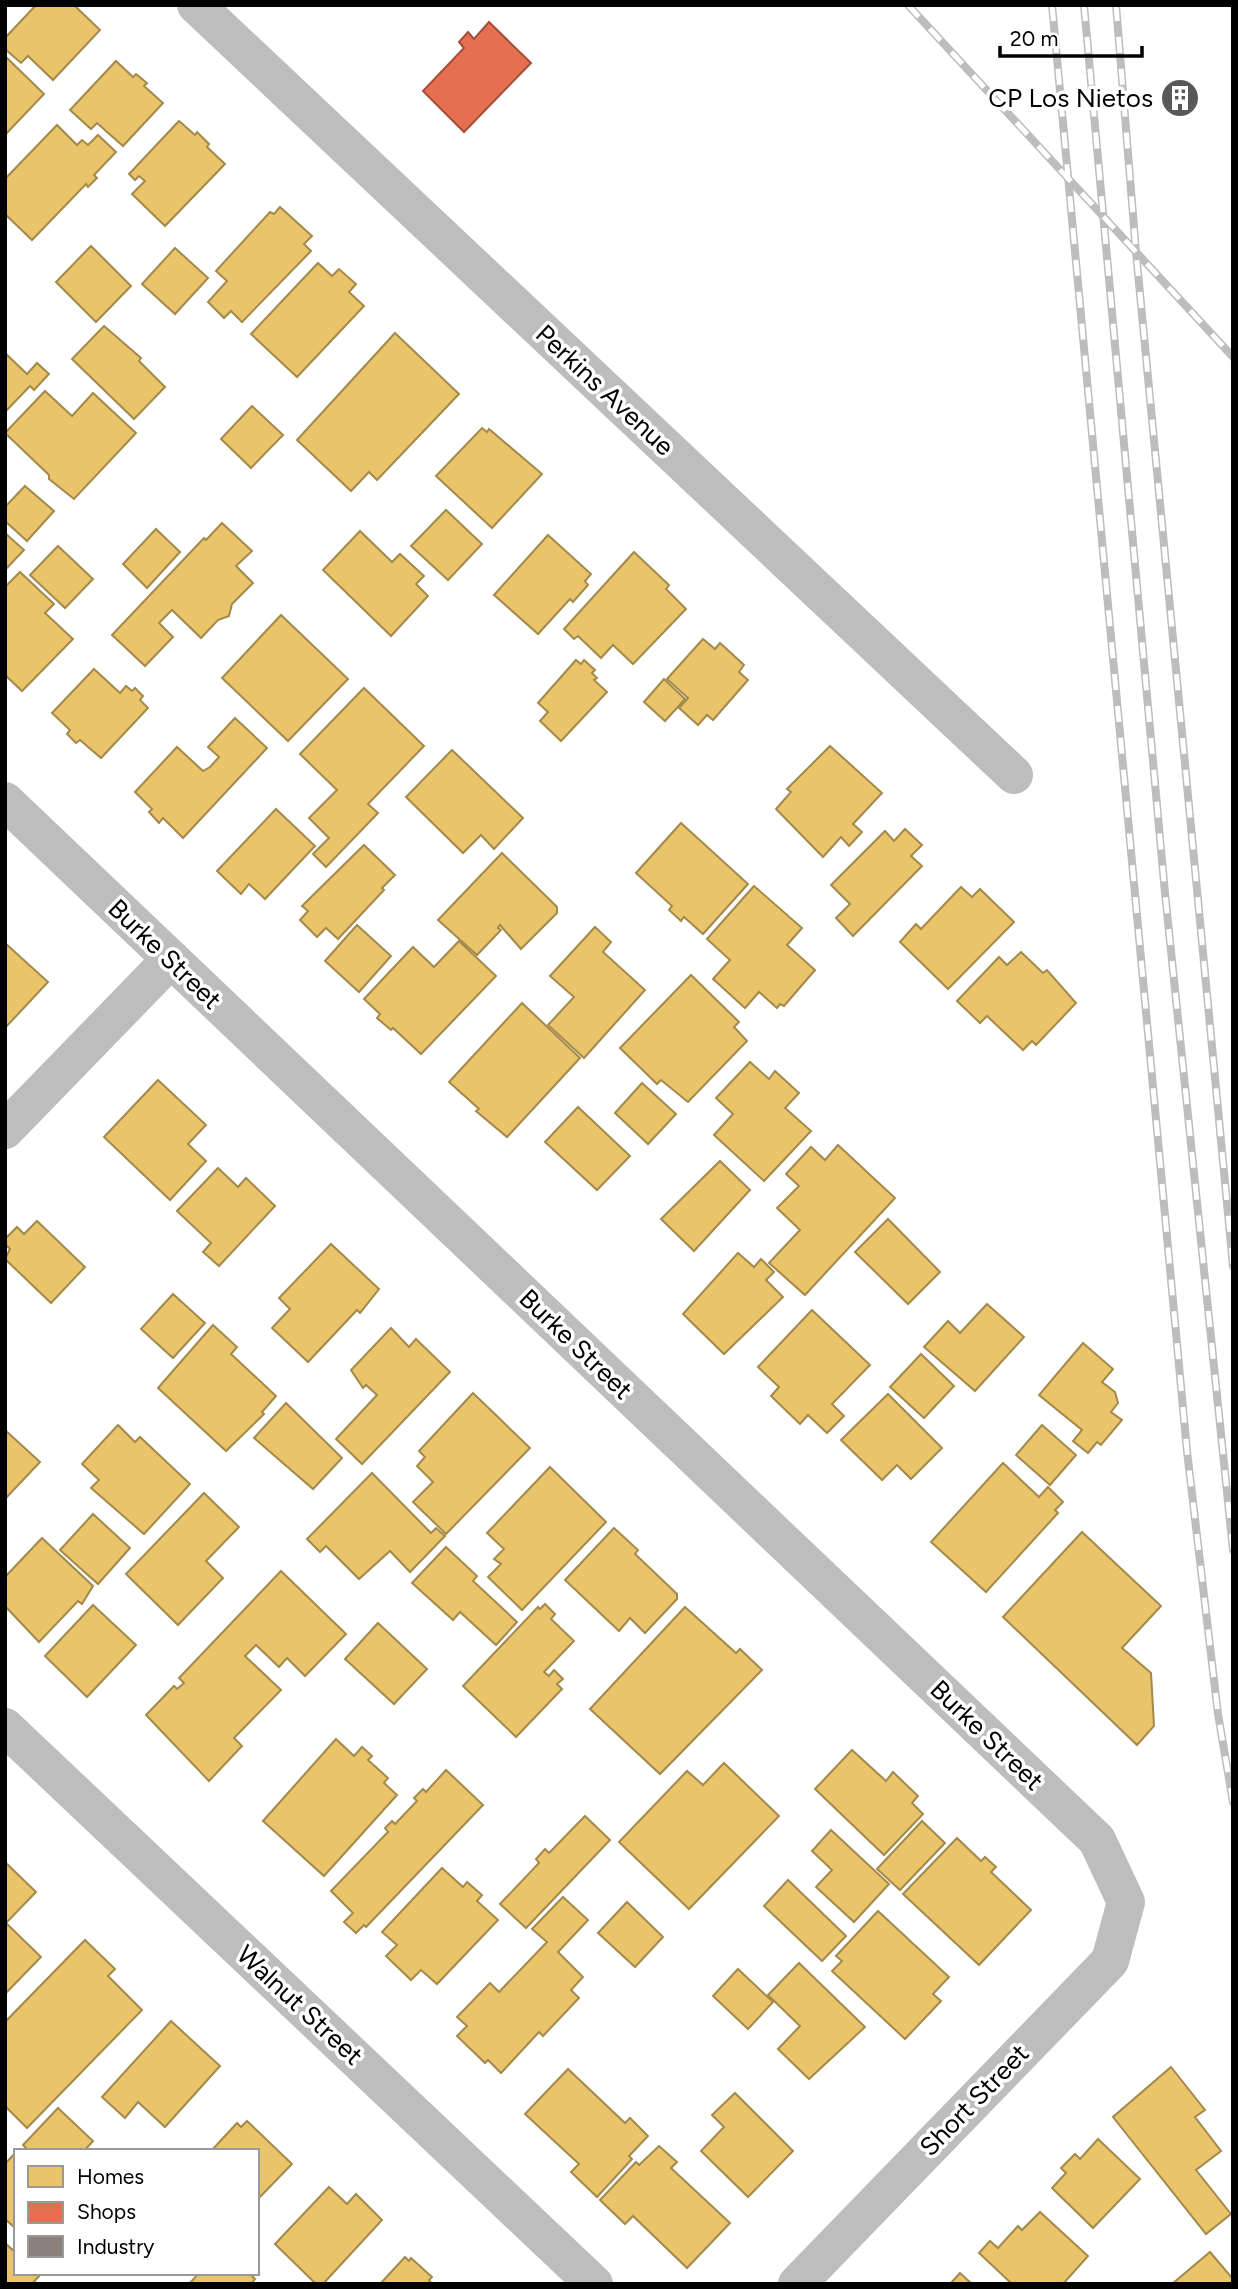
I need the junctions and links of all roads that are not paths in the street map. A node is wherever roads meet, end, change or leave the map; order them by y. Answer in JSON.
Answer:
{"nodes":[{"id":1,"x":196,"y":5,"type":"edge"},
{"id":2,"x":1013,"y":775,"type":"dead end"},
{"id":3,"x":5,"y":802,"type":"edge"},
{"id":4,"x":171,"y":959,"type":"junction"},
{"id":5,"x":5,"y":1130,"type":"edge"},
{"id":6,"x":5,"y":1727,"type":"edge"},
{"id":7,"x":1126,"y":1902,"type":"joint"},
{"id":8,"x":594,"y":2284,"type":"edge"},
{"id":9,"x":797,"y":2284,"type":"edge"}],
"edges":[{"from":1,"to":2,"type":"street","name":"Perkins Avenue"},
{"from":3,"to":4,"type":"street","name":"Burke Street"},
{"from":4,"to":5,"type":"street"},
{"from":4,"to":7,"type":"street","name":"Burke Street"},
{"from":6,"to":8,"type":"street","name":"Walnut Street"},
{"from":7,"to":9,"type":"street","name":"Short Street"}]}
